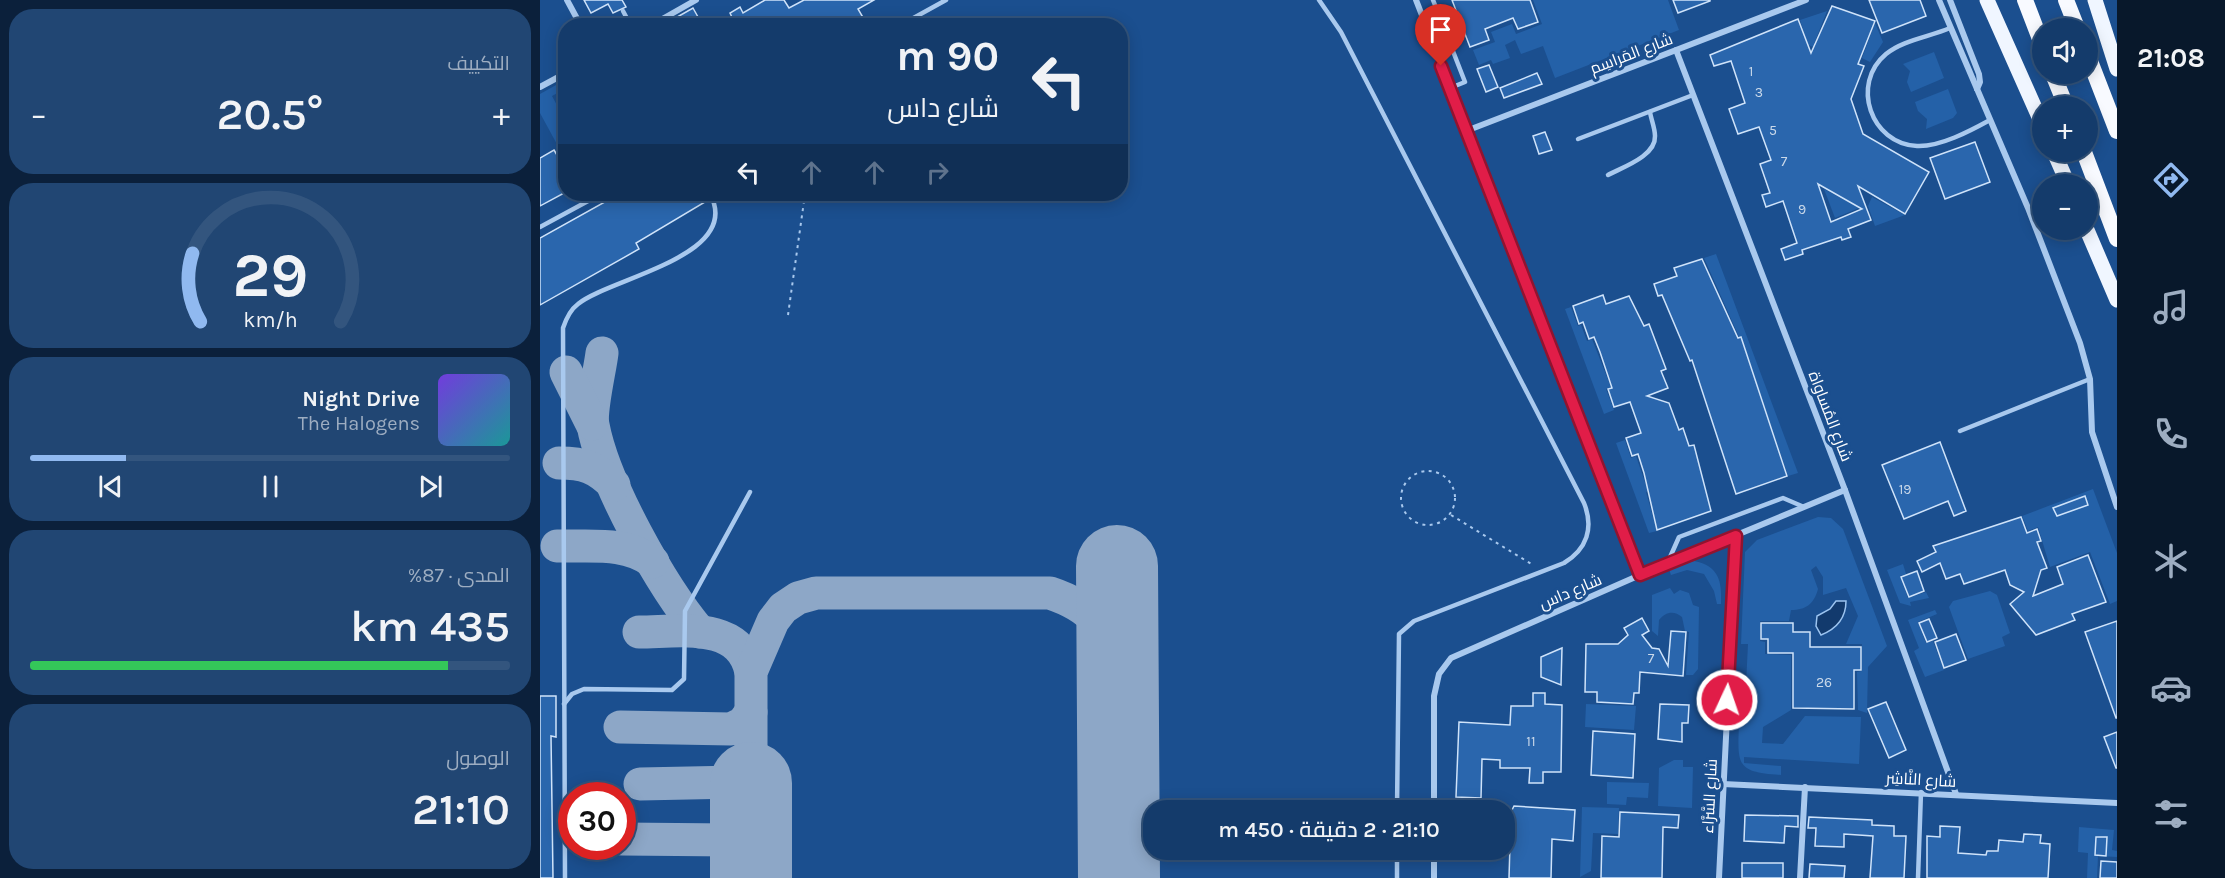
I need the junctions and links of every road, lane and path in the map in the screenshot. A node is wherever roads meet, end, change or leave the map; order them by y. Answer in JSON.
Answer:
{"nodes":[{"id":1,"x":567,"y":0,"type":"edge"},
{"id":2,"x":696,"y":0,"type":"edge"},
{"id":3,"x":946,"y":0,"type":"edge"},
{"id":4,"x":1319,"y":0,"type":"edge"},
{"id":5,"x":1416,"y":0,"type":"edge"},
{"id":6,"x":1433,"y":0,"type":"edge"},
{"id":7,"x":1806,"y":0,"type":"edge"},
{"id":8,"x":1939,"y":0,"type":"edge"},
{"id":9,"x":1950,"y":0,"type":"edge"},
{"id":10,"x":2025,"y":0,"type":"edge"},
{"id":11,"x":2066,"y":0,"type":"edge"},
{"id":12,"x":2095,"y":0,"type":"edge"},
{"id":13,"x":1989,"y":3,"type":"edge"},
{"id":14,"x":623,"y":11,"type":"dead end"},
{"id":15,"x":577,"y":18,"type":"edge"},
{"id":16,"x":627,"y":18,"type":"edge"},
{"id":17,"x":664,"y":18,"type":"edge"},
{"id":18,"x":914,"y":18,"type":"edge"},
{"id":19,"x":2032,"y":18,"type":"edge"},
{"id":20,"x":2073,"y":18,"type":"edge"},
{"id":21,"x":1950,"y":28,"type":"junction"},
{"id":22,"x":1676,"y":50,"type":"junction"},
{"id":23,"x":2117,"y":69,"type":"edge"},
{"id":24,"x":558,"y":77,"type":"edge"},
{"id":25,"x":2098,"y":82,"type":"edge"},
{"id":26,"x":540,"y":87,"type":"edge"},
{"id":27,"x":1450,"y":88,"type":"junction"},
{"id":28,"x":1977,"y":89,"type":"junction"},
{"id":29,"x":1693,"y":95,"type":"junction"},
{"id":30,"x":2032,"y":101,"type":"edge"},
{"id":31,"x":1650,"y":112,"type":"junction"},
{"id":32,"x":1990,"y":120,"type":"junction"},
{"id":33,"x":1466,"y":131,"type":"junction"},
{"id":34,"x":2117,"y":131,"type":"edge"},
{"id":35,"x":1578,"y":139,"type":"dead end"},
{"id":36,"x":2088,"y":162,"type":"edge"},
{"id":37,"x":1608,"y":175,"type":"dead end"},
{"id":38,"x":588,"y":201,"type":"edge"},
{"id":39,"x":714,"y":201,"type":"edge"},
{"id":40,"x":804,"y":201,"type":"edge"},
{"id":41,"x":540,"y":227,"type":"edge"},
{"id":42,"x":2117,"y":239,"type":"edge"},
{"id":43,"x":2091,"y":240,"type":"edge"},
{"id":44,"x":2117,"y":300,"type":"edge"},
{"id":45,"x":788,"y":315,"type":"dead end"},
{"id":46,"x":2090,"y":379,"type":"junction"},
{"id":47,"x":1960,"y":431,"type":"dead end"},
{"id":48,"x":1845,"y":490,"type":"junction"},
{"id":49,"x":750,"y":492,"type":"dead end"},
{"id":50,"x":1804,"y":507,"type":"junction"},
{"id":51,"x":2117,"y":507,"type":"edge"},
{"id":52,"x":1450,"y":514,"type":"junction"},
{"id":53,"x":1736,"y":536,"type":"junction"},
{"id":54,"x":1666,"y":564,"type":"junction"},
{"id":55,"x":1543,"y":571,"type":"junction"},
{"id":56,"x":1640,"y":575,"type":"junction"},
{"id":57,"x":564,"y":704,"type":"junction"},
{"id":58,"x":1723,"y":784,"type":"junction"},
{"id":59,"x":1804,"y":787,"type":"junction"},
{"id":60,"x":1921,"y":792,"type":"junction"},
{"id":61,"x":1956,"y":794,"type":"junction"},
{"id":62,"x":1397,"y":800,"type":"edge"},
{"id":63,"x":1434,"y":800,"type":"edge"},
{"id":64,"x":2117,"y":802,"type":"edge"},
{"id":65,"x":1397,"y":860,"type":"edge"},
{"id":66,"x":1434,"y":860,"type":"edge"},
{"id":67,"x":565,"y":878,"type":"edge"},
{"id":68,"x":1397,"y":878,"type":"edge"},
{"id":69,"x":1434,"y":878,"type":"edge"},
{"id":70,"x":1719,"y":878,"type":"edge"},
{"id":71,"x":1800,"y":878,"type":"edge"},
{"id":72,"x":1918,"y":878,"type":"edge"}],
"edges":[{"from":1,"to":15,"type":"street"},
{"from":2,"to":17,"type":"street"},
{"from":3,"to":18,"type":"lane"},
{"from":4,"to":55,"type":"lane"},
{"from":5,"to":27,"type":"street"},
{"from":6,"to":27,"type":"lane"},
{"from":7,"to":22,"type":"street","name":"شارع المَراسِم"},
{"from":8,"to":21,"type":"street"},
{"from":9,"to":28,"type":"street"},
{"from":10,"to":19,"type":"highway"},
{"from":11,"to":20,"type":"highway"},
{"from":12,"to":23,"type":"main road"},
{"from":13,"to":30,"type":"main road"},
{"from":14,"to":16,"type":"lane"},
{"from":21,"to":28,"type":"street"},
{"from":21,"to":32,"type":"lane"},
{"from":22,"to":29,"type":"street","name":"شارع المُساواة"},
{"from":22,"to":33,"type":"street","name":"شارع المَراسِم"},
{"from":24,"to":26,"type":"street"},
{"from":25,"to":34,"type":"highway"},
{"from":27,"to":33,"type":"street"},
{"from":28,"to":32,"type":"street"},
{"from":29,"to":31,"type":"lane"},
{"from":29,"to":48,"type":"street","name":"شارع المُساواة"},
{"from":31,"to":35,"type":"lane"},
{"from":31,"to":37,"type":"lane"},
{"from":32,"to":46,"type":"street"},
{"from":33,"to":56,"type":"street"},
{"from":36,"to":42,"type":"highway"},
{"from":38,"to":41,"type":"lane"},
{"from":39,"to":57,"type":"lane"},
{"from":40,"to":45,"type":"path"},
{"from":43,"to":44,"type":"main road"},
{"from":46,"to":47,"type":"lane"},
{"from":46,"to":51,"type":"street"},
{"from":48,"to":50,"type":"street","name":"شارع داس"},
{"from":48,"to":61,"type":"street","name":"شارع المُساواة"},
{"from":49,"to":57,"type":"lane"},
{"from":50,"to":53,"type":"street","name":"شارع داس"},
{"from":50,"to":54,"type":"lane"},
{"from":52,"to":52,"type":"path"},
{"from":52,"to":55,"type":"path"},
{"from":53,"to":54,"type":"street","name":"شارع داس"},
{"from":53,"to":58,"type":"street","name":"شارع السَّرَّاء"},
{"from":54,"to":56,"type":"street","name":"شارع داس"},
{"from":55,"to":62,"type":"lane"},
{"from":56,"to":63,"type":"street","name":"شارع داس"},
{"from":57,"to":67,"type":"lane"},
{"from":58,"to":59,"type":"street","name":"شارع النَّاشِر"},
{"from":58,"to":70,"type":"street","name":"شارع السَّرَّاء"},
{"from":59,"to":60,"type":"street","name":"شارع النَّاشِر"},
{"from":59,"to":71,"type":"street"},
{"from":60,"to":61,"type":"street","name":"شارع النَّاشِر"},
{"from":60,"to":72,"type":"lane"},
{"from":61,"to":64,"type":"street","name":"شارع النَّاشِر"},
{"from":65,"to":68,"type":"lane"},
{"from":66,"to":69,"type":"street"}]}
